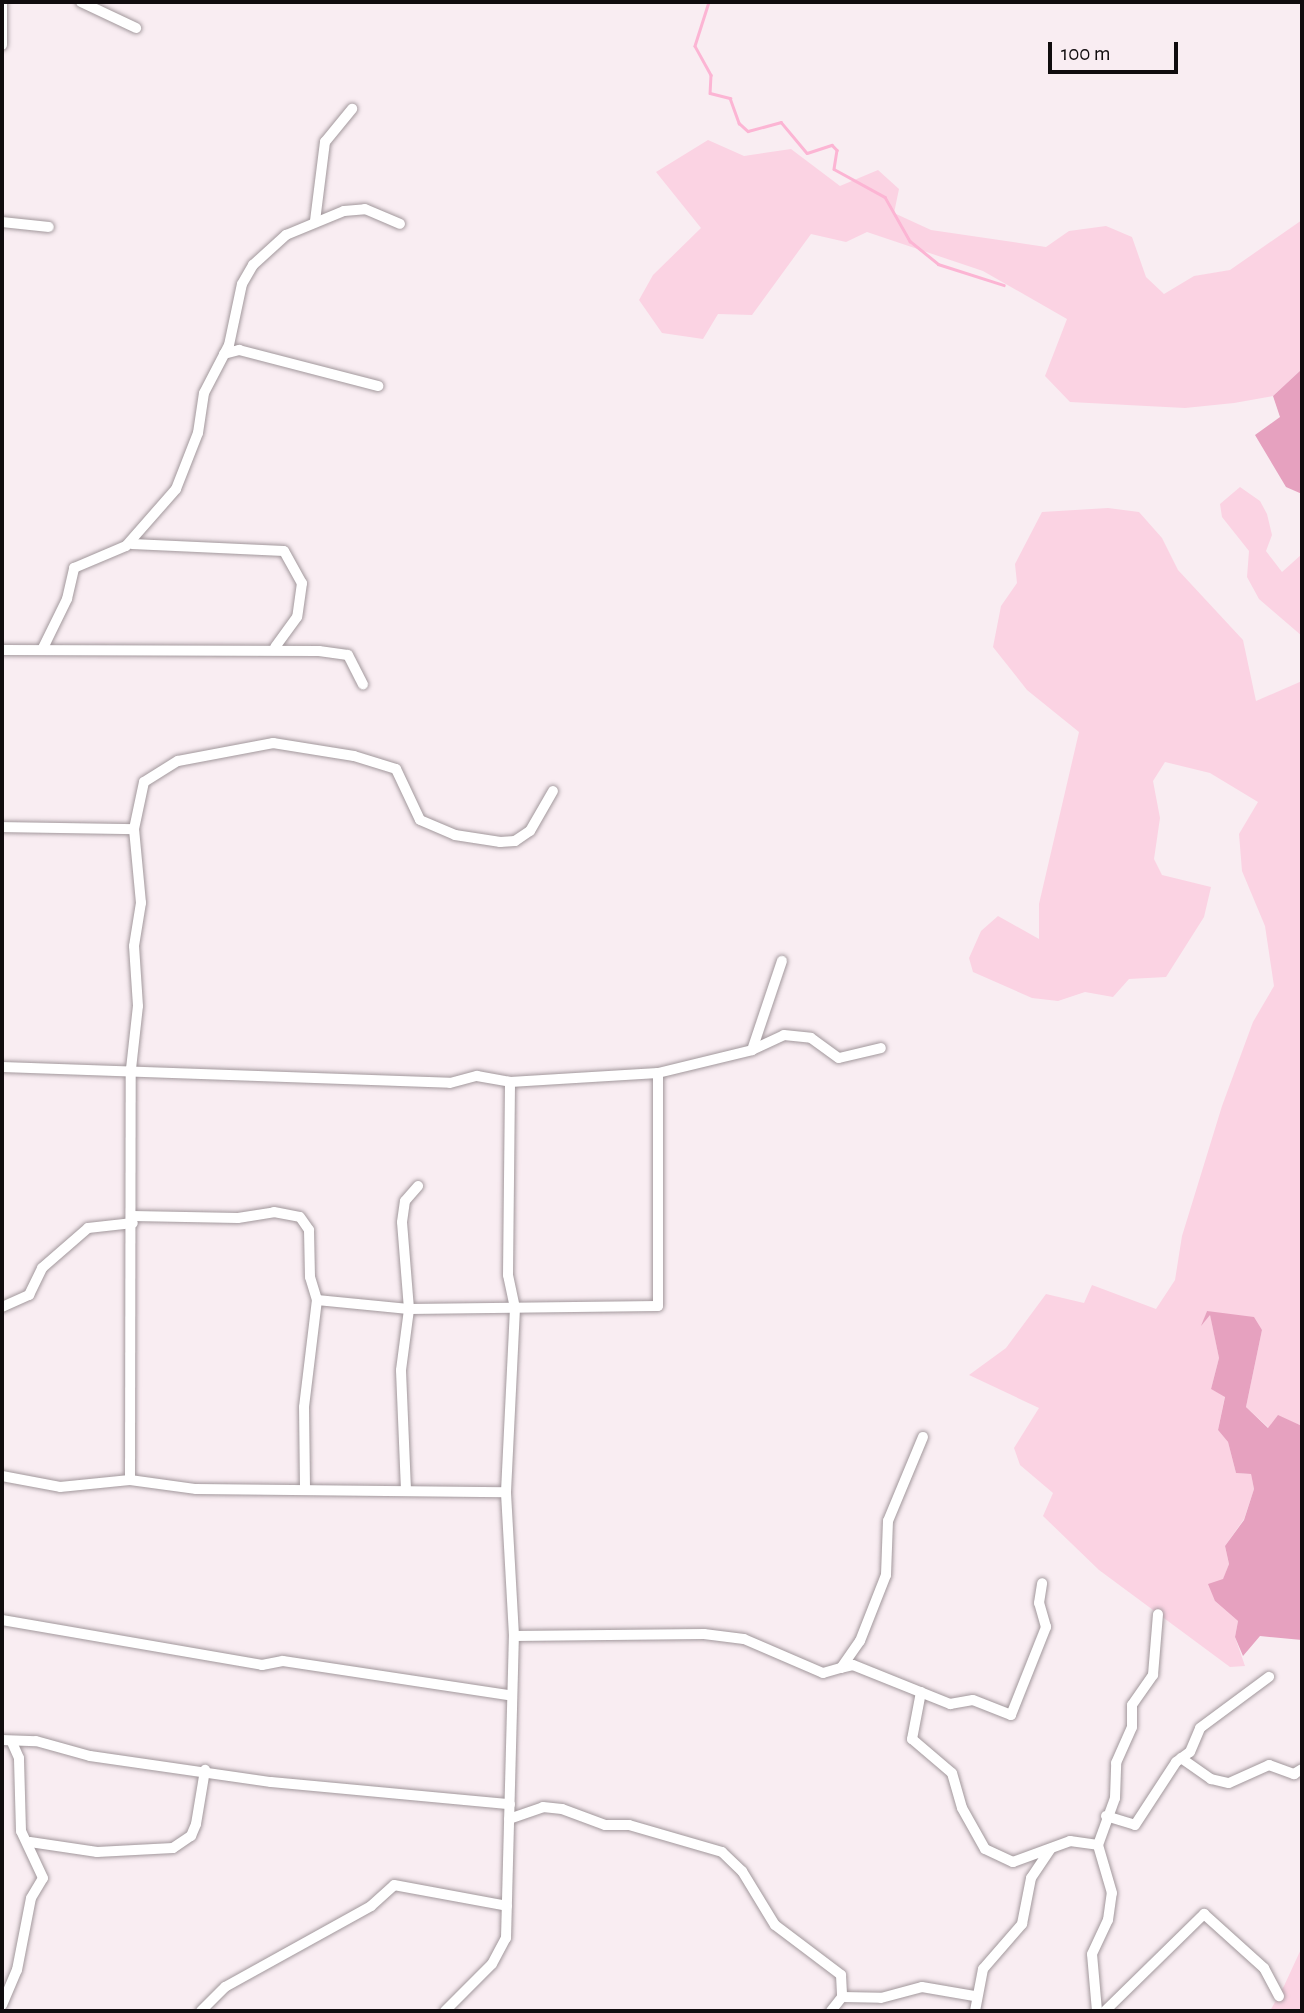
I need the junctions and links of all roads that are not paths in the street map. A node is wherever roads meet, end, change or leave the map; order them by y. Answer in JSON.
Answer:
{"nodes":[{"id":1,"x":2,"y":2,"type":"edge"},
{"id":2,"x":81,"y":2,"type":"edge"},
{"id":3,"x":136,"y":28,"type":"dead end"},
{"id":4,"x":2,"y":45,"type":"edge"},
{"id":5,"x":352,"y":109,"type":"dead end"},
{"id":6,"x":316,"y":221,"type":"junction"},
{"id":7,"x":2,"y":222,"type":"edge"},
{"id":8,"x":400,"y":224,"type":"dead end"},
{"id":9,"x":49,"y":227,"type":"dead end"},
{"id":10,"x":224,"y":354,"type":"junction"},
{"id":11,"x":378,"y":386,"type":"dead end"},
{"id":12,"x":126,"y":546,"type":"junction"},
{"id":13,"x":275,"y":647,"type":"junction"},
{"id":14,"x":43,"y":648,"type":"junction"},
{"id":15,"x":2,"y":649,"type":"edge"},
{"id":16,"x":363,"y":684,"type":"dead end"},
{"id":17,"x":553,"y":791,"type":"dead end"},
{"id":18,"x":2,"y":827,"type":"edge"},
{"id":19,"x":134,"y":829,"type":"junction"},
{"id":20,"x":782,"y":961,"type":"dead end"},
{"id":21,"x":881,"y":1048,"type":"dead end"},
{"id":22,"x":752,"y":1050,"type":"junction"},
{"id":23,"x":2,"y":1067,"type":"edge"},
{"id":24,"x":131,"y":1069,"type":"junction"},
{"id":25,"x":658,"y":1073,"type":"junction"},
{"id":26,"x":510,"y":1082,"type":"junction"},
{"id":27,"x":418,"y":1186,"type":"dead end"},
{"id":28,"x":133,"y":1219,"type":"junction"},
{"id":29,"x":317,"y":1300,"type":"junction"},
{"id":30,"x":2,"y":1307,"type":"edge"},
{"id":31,"x":515,"y":1308,"type":"junction"},
{"id":32,"x":409,"y":1309,"type":"junction"},
{"id":33,"x":923,"y":1437,"type":"dead end"},
{"id":34,"x":2,"y":1475,"type":"edge"},
{"id":35,"x":130,"y":1480,"type":"junction"},
{"id":36,"x":305,"y":1488,"type":"junction"},
{"id":37,"x":406,"y":1490,"type":"junction"},
{"id":38,"x":506,"y":1492,"type":"junction"},
{"id":39,"x":1042,"y":1583,"type":"dead end"},
{"id":40,"x":1158,"y":1614,"type":"dead end"},
{"id":41,"x":2,"y":1620,"type":"edge"},
{"id":42,"x":514,"y":1636,"type":"junction"},
{"id":43,"x":841,"y":1668,"type":"junction"},
{"id":44,"x":1269,"y":1677,"type":"dead end"},
{"id":45,"x":921,"y":1692,"type":"junction"},
{"id":46,"x":509,"y":1695,"type":"junction"},
{"id":47,"x":7,"y":1741,"type":"edge"},
{"id":48,"x":1181,"y":1758,"type":"junction"},
{"id":49,"x":1302,"y":1769,"type":"edge"},
{"id":50,"x":205,"y":1770,"type":"junction"},
{"id":51,"x":510,"y":1804,"type":"junction"},
{"id":52,"x":1106,"y":1816,"type":"junction"},
{"id":53,"x":509,"y":1819,"type":"junction"},
{"id":54,"x":27,"y":1840,"type":"junction"},
{"id":55,"x":1098,"y":1845,"type":"junction"},
{"id":56,"x":1051,"y":1849,"type":"junction"},
{"id":57,"x":507,"y":1906,"type":"junction"},
{"id":58,"x":974,"y":1996,"type":"junction"},
{"id":59,"x":1279,"y":1996,"type":"dead end"},
{"id":60,"x":842,"y":1997,"type":"junction"},
{"id":61,"x":2,"y":2005,"type":"edge"},
{"id":62,"x":201,"y":2011,"type":"edge"},
{"id":63,"x":445,"y":2011,"type":"edge"},
{"id":64,"x":831,"y":2011,"type":"edge"},
{"id":65,"x":975,"y":2011,"type":"edge"},
{"id":66,"x":1097,"y":2011,"type":"edge"},
{"id":67,"x":1105,"y":2011,"type":"edge"}],
"edges":[{"from":1,"to":4,"type":"street"},
{"from":2,"to":3,"type":"street"},
{"from":5,"to":6,"type":"street"},
{"from":6,"to":8,"type":"street"},
{"from":6,"to":10,"type":"street"},
{"from":7,"to":9,"type":"street"},
{"from":10,"to":11,"type":"street"},
{"from":10,"to":12,"type":"street"},
{"from":12,"to":13,"type":"street"},
{"from":12,"to":14,"type":"street"},
{"from":13,"to":14,"type":"street"},
{"from":13,"to":16,"type":"street"},
{"from":14,"to":15,"type":"street"},
{"from":17,"to":19,"type":"street"},
{"from":18,"to":19,"type":"street"},
{"from":19,"to":24,"type":"street"},
{"from":20,"to":22,"type":"street"},
{"from":21,"to":22,"type":"street"},
{"from":22,"to":25,"type":"street"},
{"from":23,"to":24,"type":"street"},
{"from":24,"to":26,"type":"street"},
{"from":24,"to":28,"type":"street"},
{"from":25,"to":26,"type":"street"},
{"from":25,"to":31,"type":"street"},
{"from":26,"to":31,"type":"street"},
{"from":27,"to":32,"type":"street"},
{"from":28,"to":29,"type":"street"},
{"from":28,"to":30,"type":"street"},
{"from":28,"to":35,"type":"street"},
{"from":29,"to":32,"type":"street"},
{"from":29,"to":36,"type":"street"},
{"from":31,"to":32,"type":"street"},
{"from":31,"to":38,"type":"street"},
{"from":32,"to":37,"type":"street"},
{"from":33,"to":43,"type":"street"},
{"from":34,"to":35,"type":"street"},
{"from":35,"to":36,"type":"street"},
{"from":36,"to":37,"type":"street"},
{"from":37,"to":38,"type":"street"},
{"from":38,"to":42,"type":"street"},
{"from":39,"to":45,"type":"street"},
{"from":40,"to":52,"type":"street"},
{"from":41,"to":46,"type":"street"},
{"from":42,"to":43,"type":"street"},
{"from":42,"to":46,"type":"street"},
{"from":43,"to":45,"type":"street"},
{"from":44,"to":48,"type":"street"},
{"from":45,"to":56,"type":"street"},
{"from":46,"to":51,"type":"street"},
{"from":47,"to":50,"type":"street"},
{"from":47,"to":54,"type":"street"},
{"from":48,"to":49,"type":"street"},
{"from":48,"to":52,"type":"street"},
{"from":50,"to":51,"type":"street"},
{"from":50,"to":54,"type":"street"},
{"from":51,"to":53,"type":"street"},
{"from":52,"to":55,"type":"street"},
{"from":53,"to":57,"type":"street"},
{"from":53,"to":60,"type":"street"},
{"from":54,"to":61,"type":"street"},
{"from":55,"to":56,"type":"street"},
{"from":55,"to":66,"type":"street"},
{"from":56,"to":58,"type":"street"},
{"from":57,"to":62,"type":"street"},
{"from":57,"to":63,"type":"street"},
{"from":58,"to":60,"type":"street"},
{"from":58,"to":65,"type":"street"},
{"from":59,"to":67,"type":"street"},
{"from":60,"to":64,"type":"street"}]}
